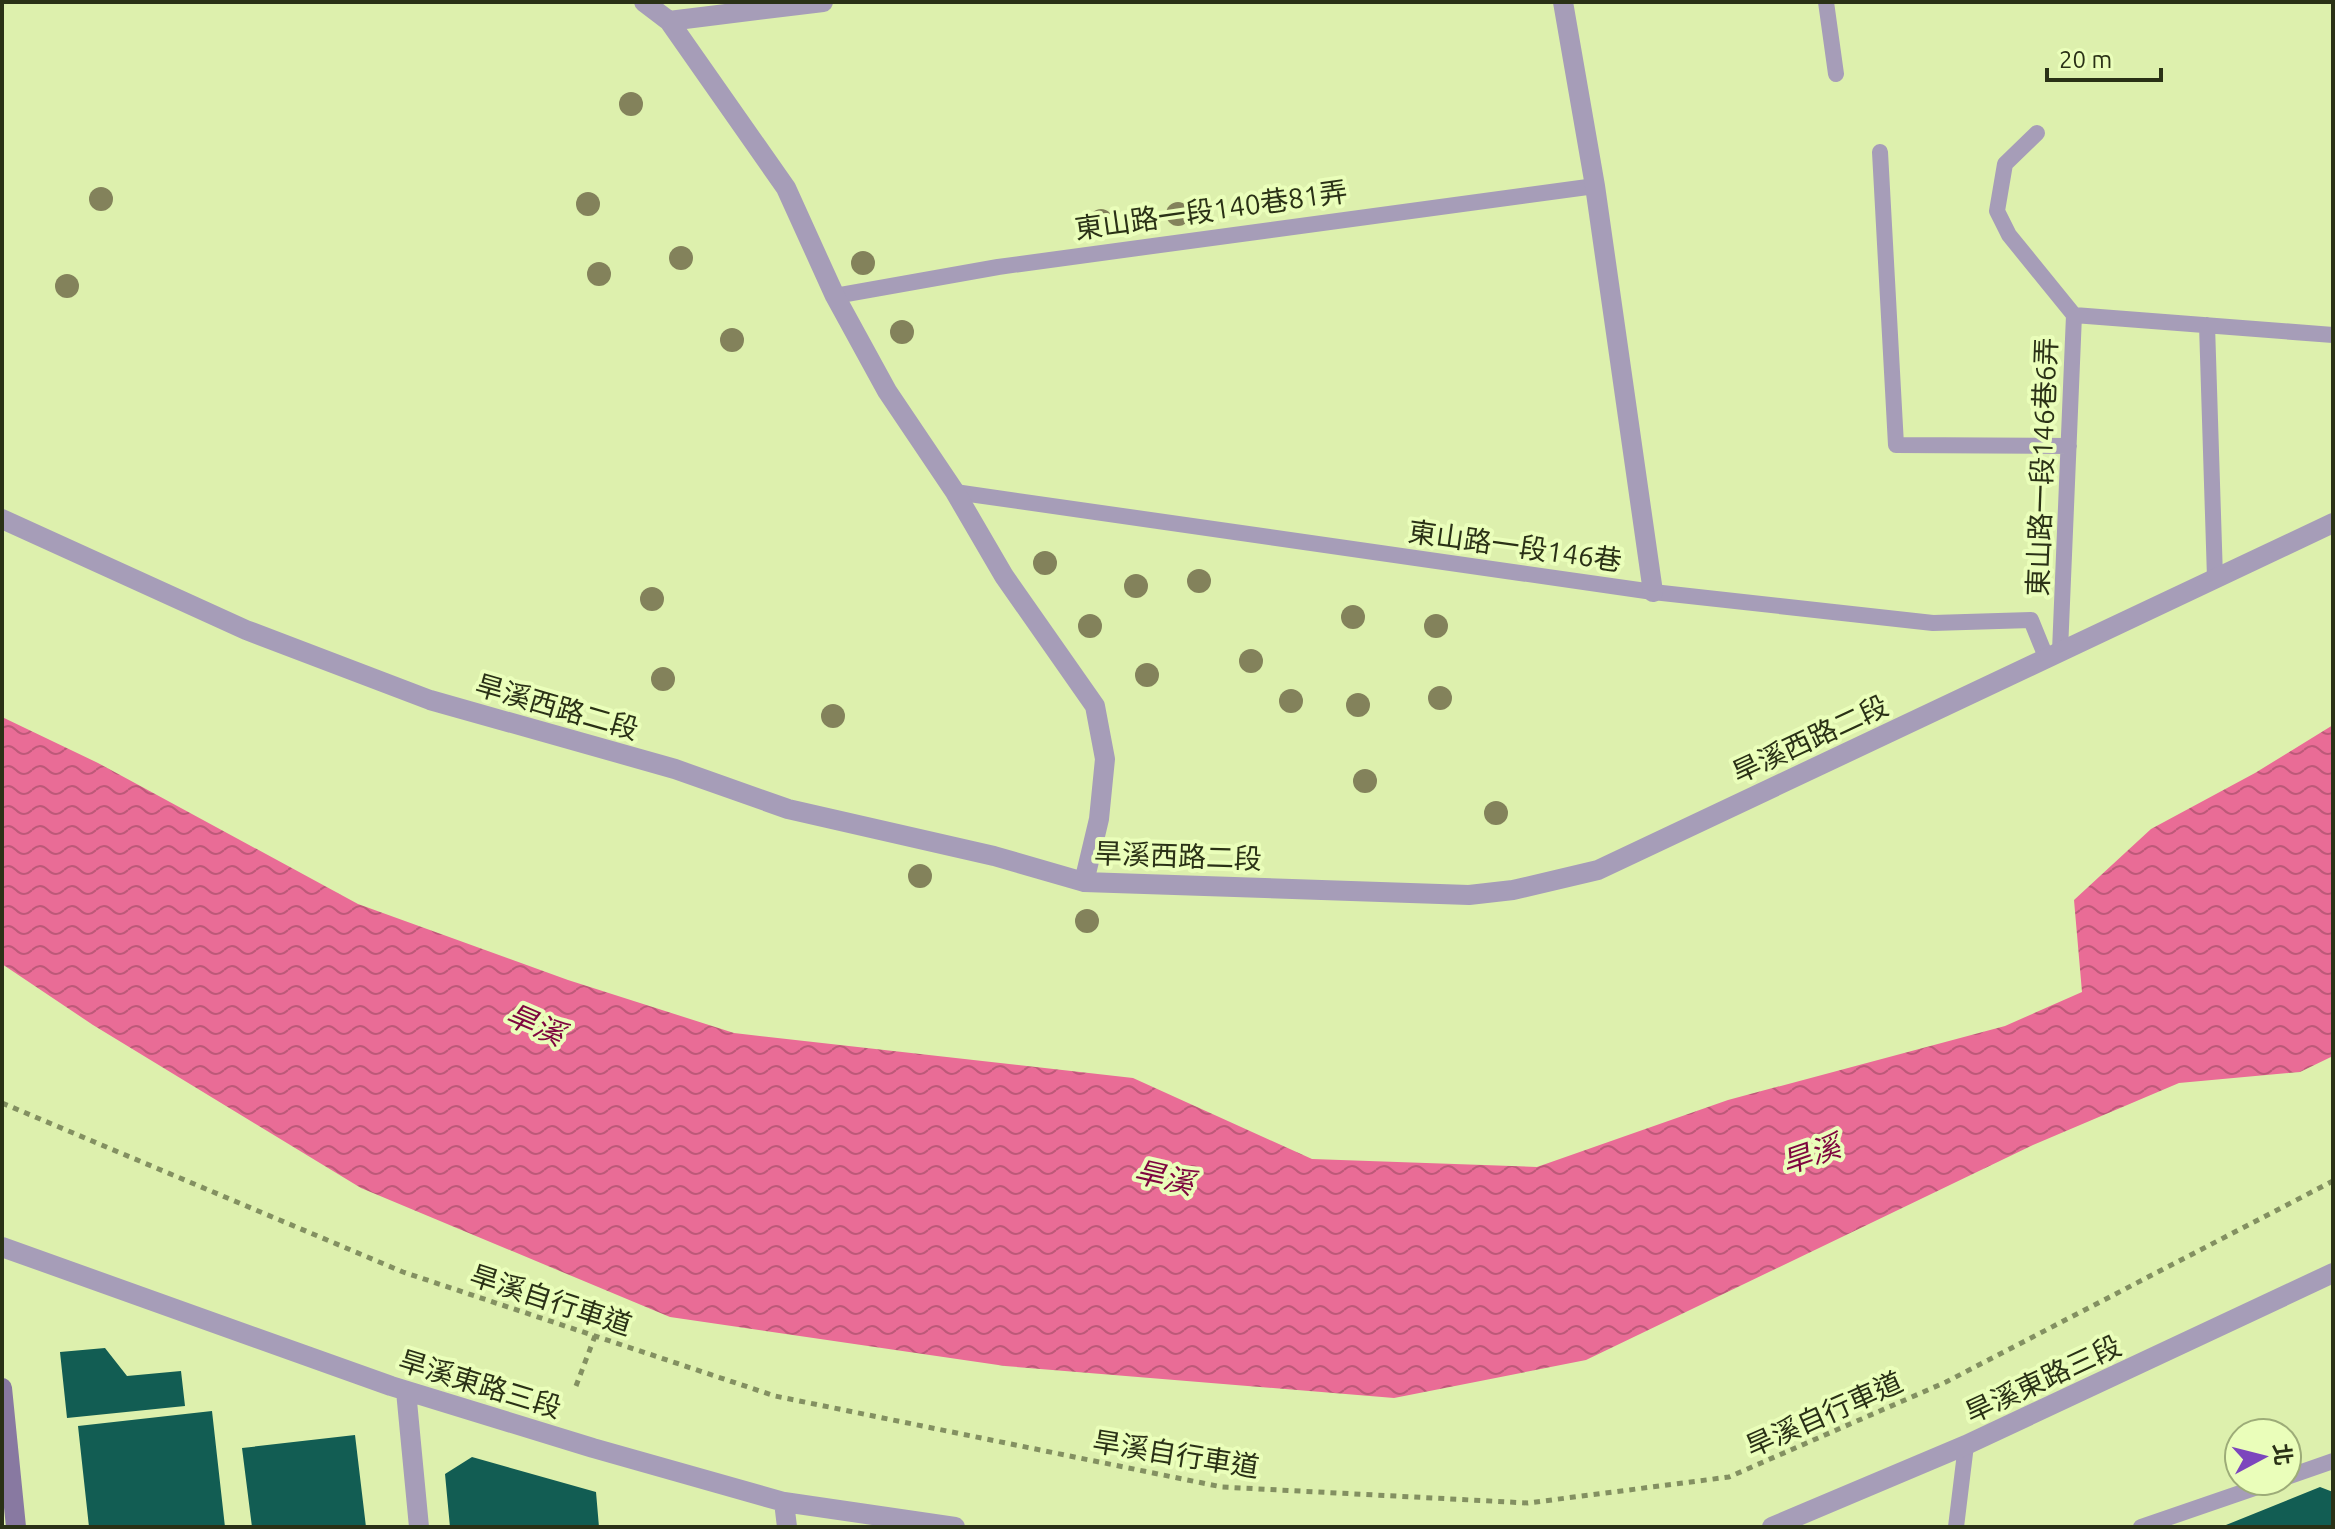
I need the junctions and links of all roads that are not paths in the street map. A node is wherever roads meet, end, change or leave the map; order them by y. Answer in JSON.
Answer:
{"nodes":[{"id":1,"x":644,"y":2,"type":"edge"},
{"id":2,"x":823,"y":2,"type":"edge"},
{"id":3,"x":1563,"y":2,"type":"edge"},
{"id":4,"x":1826,"y":2,"type":"edge"},
{"id":5,"x":669,"y":21,"type":"junction"},
{"id":6,"x":1836,"y":74,"type":"dead end"},
{"id":7,"x":2037,"y":133,"type":"dead end"},
{"id":8,"x":1880,"y":152,"type":"dead end"},
{"id":9,"x":1595,"y":186,"type":"junction"},
{"id":10,"x":835,"y":296,"type":"junction"},
{"id":11,"x":2074,"y":315,"type":"junction"},
{"id":12,"x":2207,"y":325,"type":"junction"},
{"id":13,"x":2333,"y":335,"type":"edge"},
{"id":14,"x":2069,"y":446,"type":"junction"},
{"id":15,"x":955,"y":492,"type":"junction"},
{"id":16,"x":2,"y":519,"type":"edge"},
{"id":17,"x":2333,"y":523,"type":"edge"},
{"id":18,"x":2215,"y":578,"type":"junction"},
{"id":19,"x":1653,"y":592,"type":"junction"},
{"id":20,"x":2053,"y":654,"type":"junction"},
{"id":21,"x":1084,"y":882,"type":"junction"},
{"id":22,"x":2,"y":1247,"type":"edge"},
{"id":23,"x":2333,"y":1273,"type":"edge"},
{"id":24,"x":2,"y":1388,"type":"edge"},
{"id":25,"x":406,"y":1391,"type":"junction"},
{"id":26,"x":1966,"y":1445,"type":"junction"},
{"id":27,"x":2333,"y":1461,"type":"edge"},
{"id":28,"x":2303,"y":1471,"type":"edge"},
{"id":29,"x":2228,"y":1497,"type":"edge"},
{"id":30,"x":784,"y":1502,"type":"junction"},
{"id":31,"x":16,"y":1527,"type":"edge"},
{"id":32,"x":419,"y":1527,"type":"edge"},
{"id":33,"x":787,"y":1527,"type":"edge"},
{"id":34,"x":955,"y":1527,"type":"edge"},
{"id":35,"x":1772,"y":1527,"type":"edge"},
{"id":36,"x":1956,"y":1527,"type":"edge"},
{"id":37,"x":2141,"y":1527,"type":"edge"}],
"edges":[{"from":1,"to":5,"type":"street"},
{"from":2,"to":5,"type":"street"},
{"from":3,"to":9,"type":"street"},
{"from":4,"to":6,"type":"lane"},
{"from":5,"to":10,"type":"street"},
{"from":7,"to":11,"type":"lane","name":"東山路一段146巷6弄"},
{"from":8,"to":14,"type":"lane"},
{"from":9,"to":10,"type":"lane","name":"東山路一段140巷81弄"},
{"from":9,"to":19,"type":"street"},
{"from":10,"to":15,"type":"street"},
{"from":11,"to":12,"type":"lane"},
{"from":11,"to":14,"type":"lane","name":"東山路一段146巷6弄"},
{"from":12,"to":13,"type":"lane"},
{"from":12,"to":18,"type":"lane"},
{"from":14,"to":20,"type":"lane","name":"東山路一段146巷6弄"},
{"from":15,"to":19,"type":"lane","name":"東山路一段146巷"},
{"from":15,"to":21,"type":"street"},
{"from":16,"to":21,"type":"street","name":"旱溪西路二段"},
{"from":17,"to":18,"type":"street","name":"旱溪西路二段"},
{"from":18,"to":20,"type":"street","name":"旱溪西路二段"},
{"from":19,"to":20,"type":"lane","name":"東山路一段146巷"},
{"from":20,"to":21,"type":"street","name":"旱溪西路二段"},
{"from":22,"to":25,"type":"street","name":"旱溪東路三段"},
{"from":23,"to":26,"type":"street","name":"旱溪東路三段"},
{"from":24,"to":31,"type":"main road"},
{"from":25,"to":30,"type":"street","name":"旱溪東路三段"},
{"from":25,"to":32,"type":"street"},
{"from":26,"to":35,"type":"street","name":"旱溪東路三段"},
{"from":26,"to":36,"type":"lane"},
{"from":27,"to":28,"type":"lane"},
{"from":29,"to":37,"type":"lane"},
{"from":30,"to":33,"type":"street"},
{"from":30,"to":34,"type":"street","name":"旱溪東路三段"}]}
